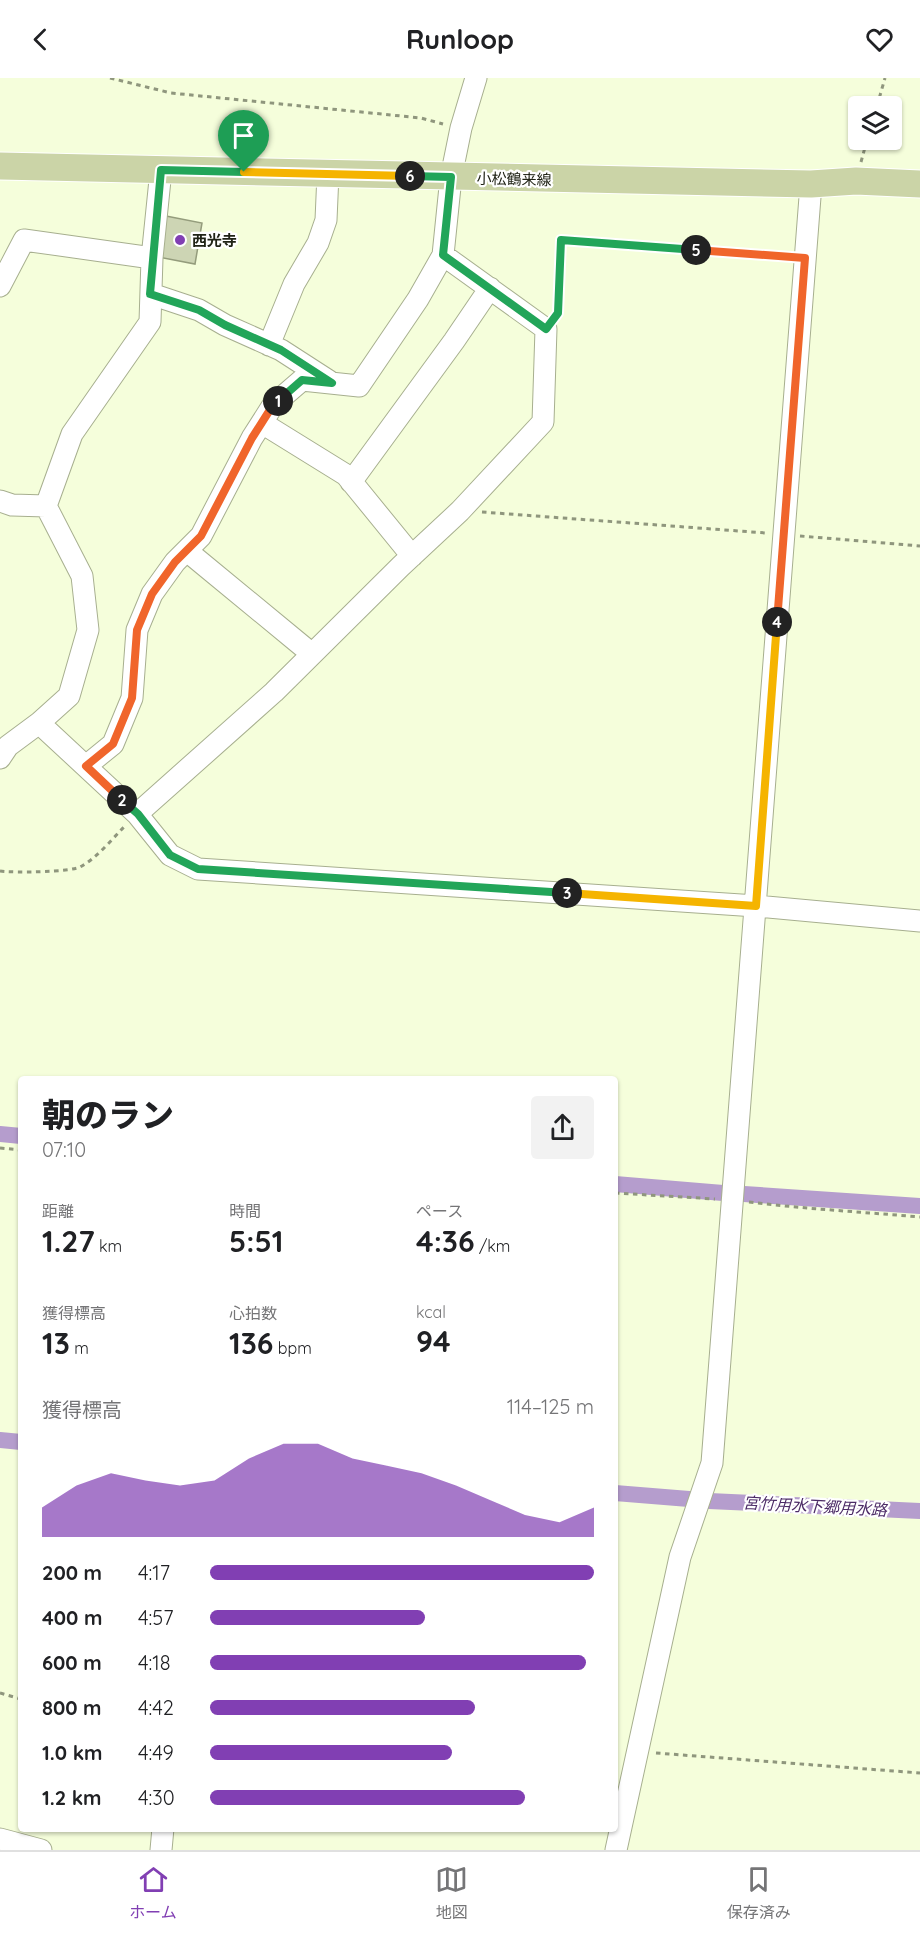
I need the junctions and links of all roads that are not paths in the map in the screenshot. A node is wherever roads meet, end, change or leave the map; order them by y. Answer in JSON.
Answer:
{"nodes":[{"id":1,"x":476,"y":78,"type":"edge"},
{"id":2,"x":0,"y":166,"type":"edge"},
{"id":3,"x":161,"y":170,"type":"junction"},
{"id":4,"x":328,"y":174,"type":"junction"},
{"id":5,"x":451,"y":177,"type":"junction"},
{"id":6,"x":811,"y":184,"type":"junction"},
{"id":7,"x":920,"y":184,"type":"edge"},
{"id":8,"x":443,"y":255,"type":"junction"},
{"id":9,"x":152,"y":258,"type":"junction"},
{"id":10,"x":0,"y":286,"type":"edge"},
{"id":11,"x":490,"y":288,"type":"junction"},
{"id":12,"x":150,"y":294,"type":"junction"},
{"id":13,"x":269,"y":345,"type":"junction"},
{"id":14,"x":332,"y":383,"type":"junction"},
{"id":15,"x":262,"y":423,"type":"junction"},
{"id":16,"x":351,"y":482,"type":"junction"},
{"id":17,"x":0,"y":501,"type":"edge"},
{"id":18,"x":46,"y":506,"type":"junction"},
{"id":19,"x":187,"y":551,"type":"junction"},
{"id":20,"x":412,"y":556,"type":"junction"},
{"id":21,"x":312,"y":654,"type":"junction"},
{"id":22,"x":39,"y":723,"type":"junction"},
{"id":23,"x":3,"y":749,"type":"edge"},
{"id":24,"x":86,"y":766,"type":"junction"},
{"id":25,"x":138,"y":814,"type":"junction"},
{"id":26,"x":756,"y":906,"type":"junction"},
{"id":27,"x":920,"y":921,"type":"edge"},
{"id":28,"x":163,"y":1832,"type":"edge"},
{"id":29,"x":0,"y":1839,"type":"edge"},
{"id":30,"x":32,"y":1849,"type":"edge"},
{"id":31,"x":161,"y":1850,"type":"edge"},
{"id":32,"x":616,"y":1850,"type":"edge"}],
"edges":[{"from":1,"to":5,"type":"street"},
{"from":2,"to":3,"type":"main road","name":"小松鶴来線"},
{"from":3,"to":4,"type":"main road","name":"小松鶴来線"},
{"from":3,"to":9,"type":"street"},
{"from":4,"to":5,"type":"main road","name":"小松鶴来線"},
{"from":4,"to":13,"type":"street"},
{"from":5,"to":6,"type":"main road","name":"小松鶴来線"},
{"from":5,"to":8,"type":"street"},
{"from":6,"to":7,"type":"main road","name":"小松鶴来線"},
{"from":6,"to":26,"type":"street"},
{"from":8,"to":11,"type":"street"},
{"from":8,"to":14,"type":"street"},
{"from":9,"to":10,"type":"street"},
{"from":9,"to":12,"type":"street"},
{"from":11,"to":16,"type":"street"},
{"from":11,"to":20,"type":"street"},
{"from":12,"to":13,"type":"street"},
{"from":12,"to":18,"type":"street"},
{"from":13,"to":14,"type":"street"},
{"from":14,"to":15,"type":"street"},
{"from":15,"to":16,"type":"street"},
{"from":15,"to":19,"type":"street"},
{"from":16,"to":20,"type":"street"},
{"from":17,"to":18,"type":"street"},
{"from":18,"to":22,"type":"street"},
{"from":19,"to":21,"type":"street"},
{"from":19,"to":24,"type":"street"},
{"from":20,"to":21,"type":"street"},
{"from":21,"to":25,"type":"street"},
{"from":22,"to":23,"type":"street"},
{"from":22,"to":24,"type":"street"},
{"from":24,"to":25,"type":"street"},
{"from":25,"to":26,"type":"street"},
{"from":26,"to":27,"type":"street"},
{"from":26,"to":32,"type":"street"},
{"from":28,"to":31,"type":"street"},
{"from":29,"to":30,"type":"street"}]}
